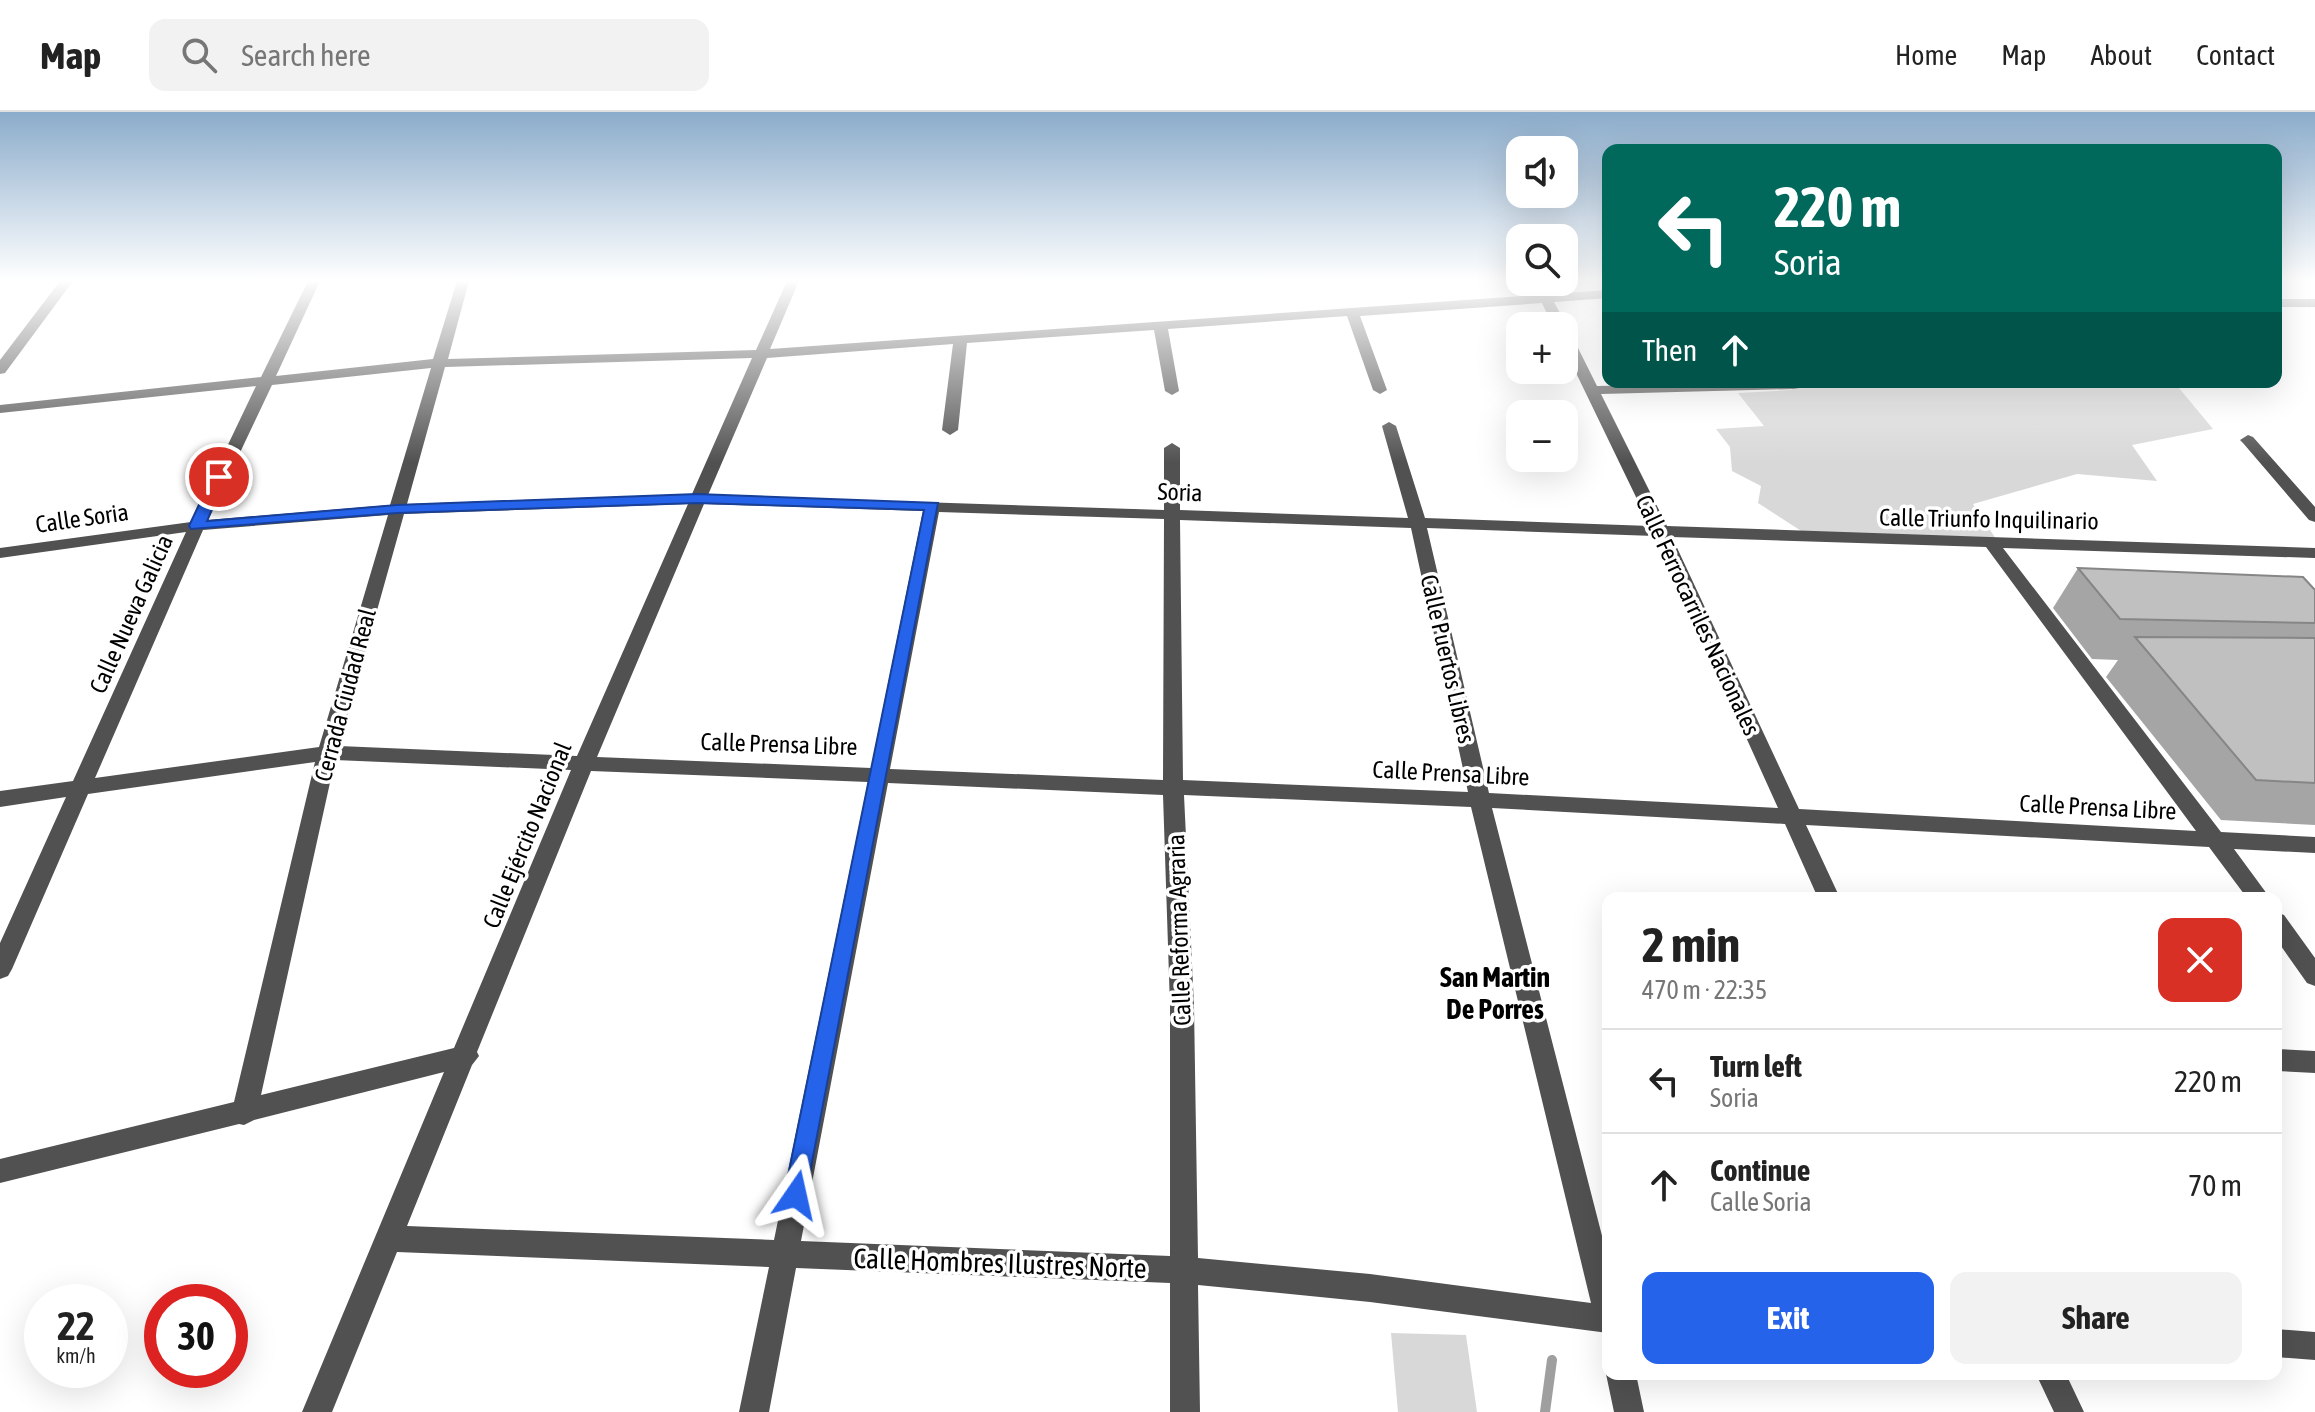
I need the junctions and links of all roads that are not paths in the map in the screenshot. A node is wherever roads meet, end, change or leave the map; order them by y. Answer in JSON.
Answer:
{"nodes":[{"id":1,"x":21,"y":342,"type":"edge"},
{"id":2,"x":283,"y":342,"type":"edge"},
{"id":3,"x":445,"y":342,"type":"edge"},
{"id":4,"x":766,"y":342,"type":"edge"},
{"id":5,"x":915,"y":342,"type":"edge"},
{"id":6,"x":961,"y":342,"type":"edge"},
{"id":7,"x":1163,"y":342,"type":"edge"},
{"id":8,"x":1362,"y":342,"type":"edge"},
{"id":9,"x":760,"y":354,"type":"junction"},
{"id":10,"x":1578,"y":361,"type":"edge"},
{"id":11,"x":439,"y":363,"type":"junction"},
{"id":12,"x":0,"y":370,"type":"edge"},
{"id":13,"x":264,"y":379,"type":"junction"},
{"id":14,"x":1673,"y":388,"type":"edge"},
{"id":15,"x":1380,"y":390,"type":"dead end"},
{"id":16,"x":1593,"y":390,"type":"junction"},
{"id":17,"x":1172,"y":391,"type":"dead end"},
{"id":18,"x":0,"y":409,"type":"edge"},
{"id":19,"x":1389,"y":426,"type":"dead end"},
{"id":20,"x":950,"y":430,"type":"dead end"},
{"id":21,"x":2248,"y":440,"type":"dead end"},
{"id":22,"x":1172,"y":448,"type":"dead end"},
{"id":23,"x":697,"y":499,"type":"junction"},
{"id":24,"x":932,"y":506,"type":"junction"},
{"id":25,"x":397,"y":509,"type":"junction"},
{"id":26,"x":1172,"y":516,"type":"junction"},
{"id":27,"x":2315,"y":517,"type":"edge"},
{"id":28,"x":1418,"y":523,"type":"junction"},
{"id":29,"x":197,"y":526,"type":"junction"},
{"id":30,"x":1662,"y":533,"type":"junction"},
{"id":31,"x":1992,"y":544,"type":"junction"},
{"id":32,"x":0,"y":553,"type":"edge"},
{"id":33,"x":2315,"y":553,"type":"edge"},
{"id":34,"x":2086,"y":668,"type":"junction"},
{"id":35,"x":2117,"y":668,"type":"dead end"},
{"id":36,"x":327,"y":753,"type":"junction"},
{"id":37,"x":584,"y":763,"type":"junction"},
{"id":38,"x":878,"y":774,"type":"junction"},
{"id":39,"x":80,"y":786,"type":"junction"},
{"id":40,"x":1173,"y":788,"type":"junction"},
{"id":41,"x":0,"y":799,"type":"edge"},
{"id":42,"x":1480,"y":800,"type":"junction"},
{"id":43,"x":1790,"y":818,"type":"junction"},
{"id":44,"x":2217,"y":840,"type":"junction"},
{"id":45,"x":2315,"y":845,"type":"edge"},
{"id":46,"x":1826,"y":892,"type":"edge"},
{"id":47,"x":2255,"y":892,"type":"edge"},
{"id":48,"x":2282,"y":929,"type":"edge"},
{"id":49,"x":0,"y":969,"type":"edge"},
{"id":50,"x":2315,"y":976,"type":"edge"},
{"id":51,"x":467,"y":1056,"type":"junction"},
{"id":52,"x":2282,"y":1060,"type":"edge"},
{"id":53,"x":2315,"y":1062,"type":"edge"},
{"id":54,"x":244,"y":1114,"type":"junction"},
{"id":55,"x":0,"y":1171,"type":"edge"},
{"id":56,"x":389,"y":1238,"type":"junction"},
{"id":57,"x":784,"y":1254,"type":"junction"},
{"id":58,"x":1185,"y":1270,"type":"junction"},
{"id":59,"x":1602,"y":1292,"type":"edge"},
{"id":60,"x":1602,"y":1315,"type":"edge"},
{"id":61,"x":2282,"y":1343,"type":"edge"},
{"id":62,"x":2315,"y":1346,"type":"edge"},
{"id":63,"x":1622,"y":1380,"type":"edge"},
{"id":64,"x":2054,"y":1380,"type":"edge"},
{"id":65,"x":317,"y":1412,"type":"edge"},
{"id":66,"x":754,"y":1412,"type":"edge"},
{"id":67,"x":1185,"y":1412,"type":"edge"},
{"id":68,"x":1629,"y":1412,"type":"edge"},
{"id":69,"x":2069,"y":1412,"type":"edge"}],
"edges":[{"from":1,"to":12,"type":"street"},
{"from":2,"to":13,"type":"street","name":"Calle Nueva Galicia"},
{"from":3,"to":11,"type":"street","name":"Cerrada Ciudad Real"},
{"from":4,"to":9,"type":"street","name":"Calle Ejército Nacional"},
{"from":5,"to":9,"type":"street"},
{"from":6,"to":20,"type":"street"},
{"from":7,"to":17,"type":"street"},
{"from":8,"to":15,"type":"street"},
{"from":9,"to":11,"type":"street"},
{"from":9,"to":23,"type":"street","name":"Calle Ejército Nacional"},
{"from":10,"to":16,"type":"street","name":"Calle Ferrocarriles Nacionales"},
{"from":11,"to":13,"type":"street"},
{"from":11,"to":25,"type":"street","name":"Cerrada Ciudad Real"},
{"from":13,"to":18,"type":"street"},
{"from":13,"to":29,"type":"street","name":"Calle Nueva Galicia"},
{"from":14,"to":16,"type":"street"},
{"from":16,"to":30,"type":"street","name":"Calle Ferrocarriles Nacionales"},
{"from":19,"to":28,"type":"street","name":"Calle Puertos Libres"},
{"from":21,"to":27,"type":"street"},
{"from":22,"to":26,"type":"street","name":"Calle Reforma Agraria"},
{"from":23,"to":24,"type":"street","name":"Soria"},
{"from":23,"to":25,"type":"street","name":"Calle Soria"},
{"from":23,"to":37,"type":"street","name":"Calle Ejército Nacional"},
{"from":24,"to":26,"type":"street","name":"Soria"},
{"from":24,"to":38,"type":"street"},
{"from":25,"to":29,"type":"street","name":"Calle Soria"},
{"from":25,"to":36,"type":"street","name":"Cerrada Ciudad Real"},
{"from":26,"to":28,"type":"street","name":"Soria"},
{"from":26,"to":40,"type":"street","name":"Calle Reforma Agraria"},
{"from":28,"to":30,"type":"street","name":"Soria"},
{"from":28,"to":42,"type":"street","name":"Calle Puertos Libres"},
{"from":29,"to":32,"type":"street","name":"Calle Soria"},
{"from":29,"to":39,"type":"street","name":"Calle Nueva Galicia"},
{"from":30,"to":31,"type":"street","name":"Calle Triunfo Inquilinario"},
{"from":30,"to":43,"type":"street","name":"Calle Ferrocarriles Nacionales"},
{"from":31,"to":33,"type":"street","name":"Calle Triunfo Inquilinario"},
{"from":31,"to":34,"type":"street"},
{"from":34,"to":35,"type":"street"},
{"from":34,"to":44,"type":"street"},
{"from":36,"to":37,"type":"street","name":"Calle Prensa Libre"},
{"from":36,"to":39,"type":"street","name":"Calle Prensa Libre"},
{"from":36,"to":54,"type":"street","name":"Cerrada Ciudad Real"},
{"from":37,"to":38,"type":"street","name":"Calle Prensa Libre"},
{"from":37,"to":51,"type":"street","name":"Calle Ejército Nacional"},
{"from":38,"to":40,"type":"street","name":"Calle Prensa Libre"},
{"from":38,"to":57,"type":"street"},
{"from":39,"to":41,"type":"street","name":"Calle Prensa Libre"},
{"from":39,"to":49,"type":"street","name":"Calle Nueva Galicia"},
{"from":40,"to":42,"type":"street","name":"Calle Prensa Libre"},
{"from":40,"to":58,"type":"street","name":"Calle Reforma Agraria"},
{"from":42,"to":43,"type":"street","name":"Calle Prensa Libre"},
{"from":42,"to":59,"type":"street","name":"Calle Puertos Libres"},
{"from":43,"to":44,"type":"street","name":"Calle Prensa Libre"},
{"from":43,"to":46,"type":"street","name":"Calle Ferrocarriles Nacionales"},
{"from":44,"to":45,"type":"street","name":"Calle Prensa Libre"},
{"from":44,"to":47,"type":"street"},
{"from":48,"to":50,"type":"street"},
{"from":51,"to":54,"type":"street"},
{"from":51,"to":56,"type":"street","name":"Calle Ejército Nacional"},
{"from":52,"to":53,"type":"street"},
{"from":54,"to":55,"type":"street"},
{"from":56,"to":57,"type":"street","name":"Calle Hombres Ilustres Norte"},
{"from":56,"to":65,"type":"street","name":"Calle Ejército Nacional"},
{"from":57,"to":58,"type":"street","name":"Calle Hombres Ilustres Norte"},
{"from":57,"to":66,"type":"street"},
{"from":58,"to":60,"type":"street","name":"Calle Hombres Ilustres Norte"},
{"from":58,"to":67,"type":"street","name":"Calle Reforma Agraria"},
{"from":61,"to":62,"type":"street"},
{"from":63,"to":68,"type":"street"},
{"from":64,"to":69,"type":"street"}]}
